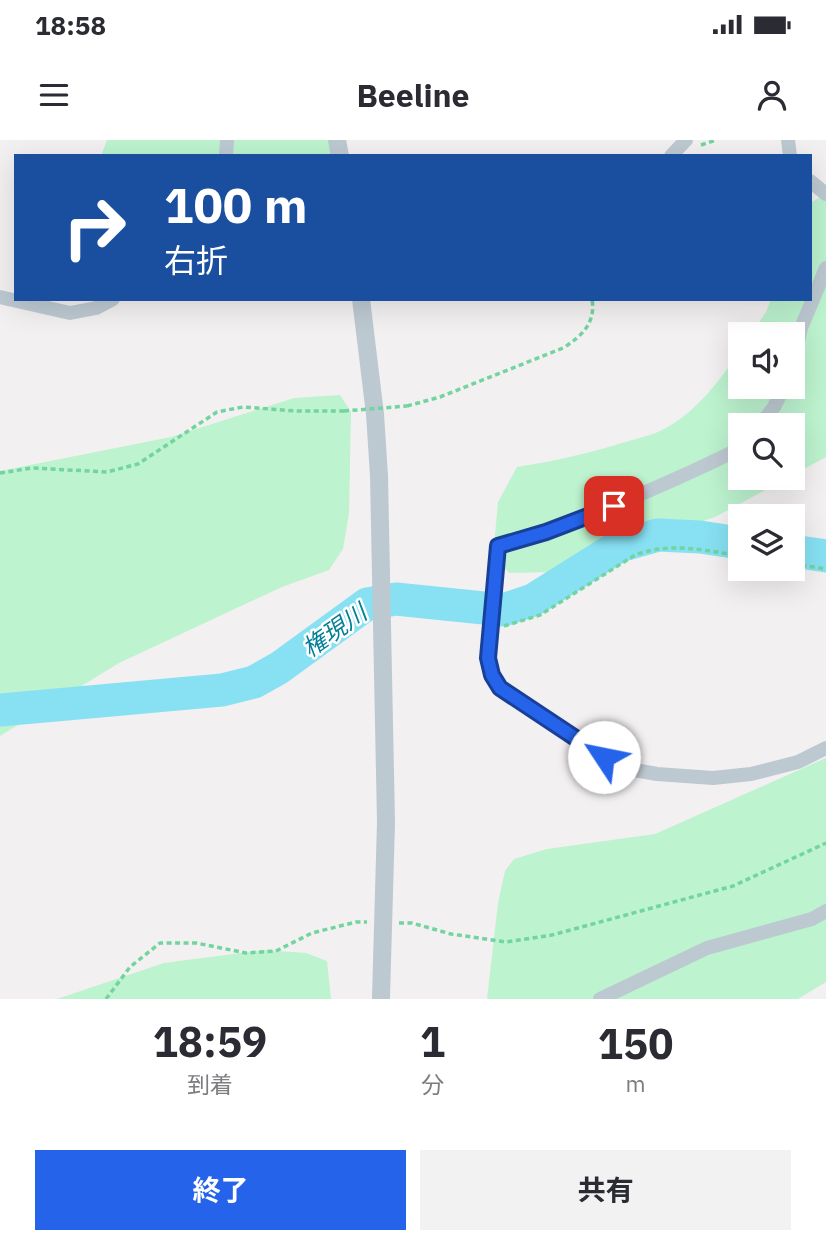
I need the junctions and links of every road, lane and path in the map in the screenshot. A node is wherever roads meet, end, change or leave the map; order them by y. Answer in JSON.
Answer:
{"nodes":[{"id":1,"x":686,"y":140,"type":"edge"},
{"id":2,"x":673,"y":154,"type":"edge"},
{"id":3,"x":812,"y":183,"type":"edge"},
{"id":4,"x":826,"y":194,"type":"edge"},
{"id":5,"x":826,"y":268,"type":"edge"},
{"id":6,"x":18,"y":301,"type":"edge"},
{"id":7,"x":109,"y":301,"type":"edge"},
{"id":8,"x":361,"y":301,"type":"edge"},
{"id":9,"x":592,"y":301,"type":"edge"},
{"id":10,"x":804,"y":322,"type":"edge"},
{"id":11,"x":728,"y":454,"type":"edge"},
{"id":12,"x":0,"y":472,"type":"edge"},
{"id":13,"x":728,"y":554,"type":"edge"},
{"id":14,"x":805,"y":566,"type":"edge"},
{"id":15,"x":826,"y":569,"type":"edge"},
{"id":16,"x":490,"y":621,"type":"junction"},
{"id":17,"x":826,"y":748,"type":"edge"},
{"id":18,"x":826,"y":843,"type":"edge"},
{"id":19,"x":826,"y":911,"type":"edge"},
{"id":20,"x":370,"y":922,"type":"dead end"},
{"id":21,"x":398,"y":923,"type":"dead end"},
{"id":22,"x":381,"y":998,"type":"edge"},
{"id":23,"x":106,"y":999,"type":"edge"},
{"id":24,"x":600,"y":999,"type":"edge"}],
"edges":[{"from":1,"to":2,"type":"street"},
{"from":3,"to":4,"type":"street"},
{"from":5,"to":10,"type":"street"},
{"from":6,"to":7,"type":"street"},
{"from":8,"to":22,"type":"street","bridge":true},
{"from":9,"to":12,"type":"path","bridge":true},
{"from":11,"to":16,"type":"street"},
{"from":13,"to":16,"type":"path"},
{"from":14,"to":15,"type":"path"},
{"from":16,"to":17,"type":"street"},
{"from":18,"to":21,"type":"path"},
{"from":19,"to":24,"type":"street"},
{"from":20,"to":23,"type":"path"}]}
